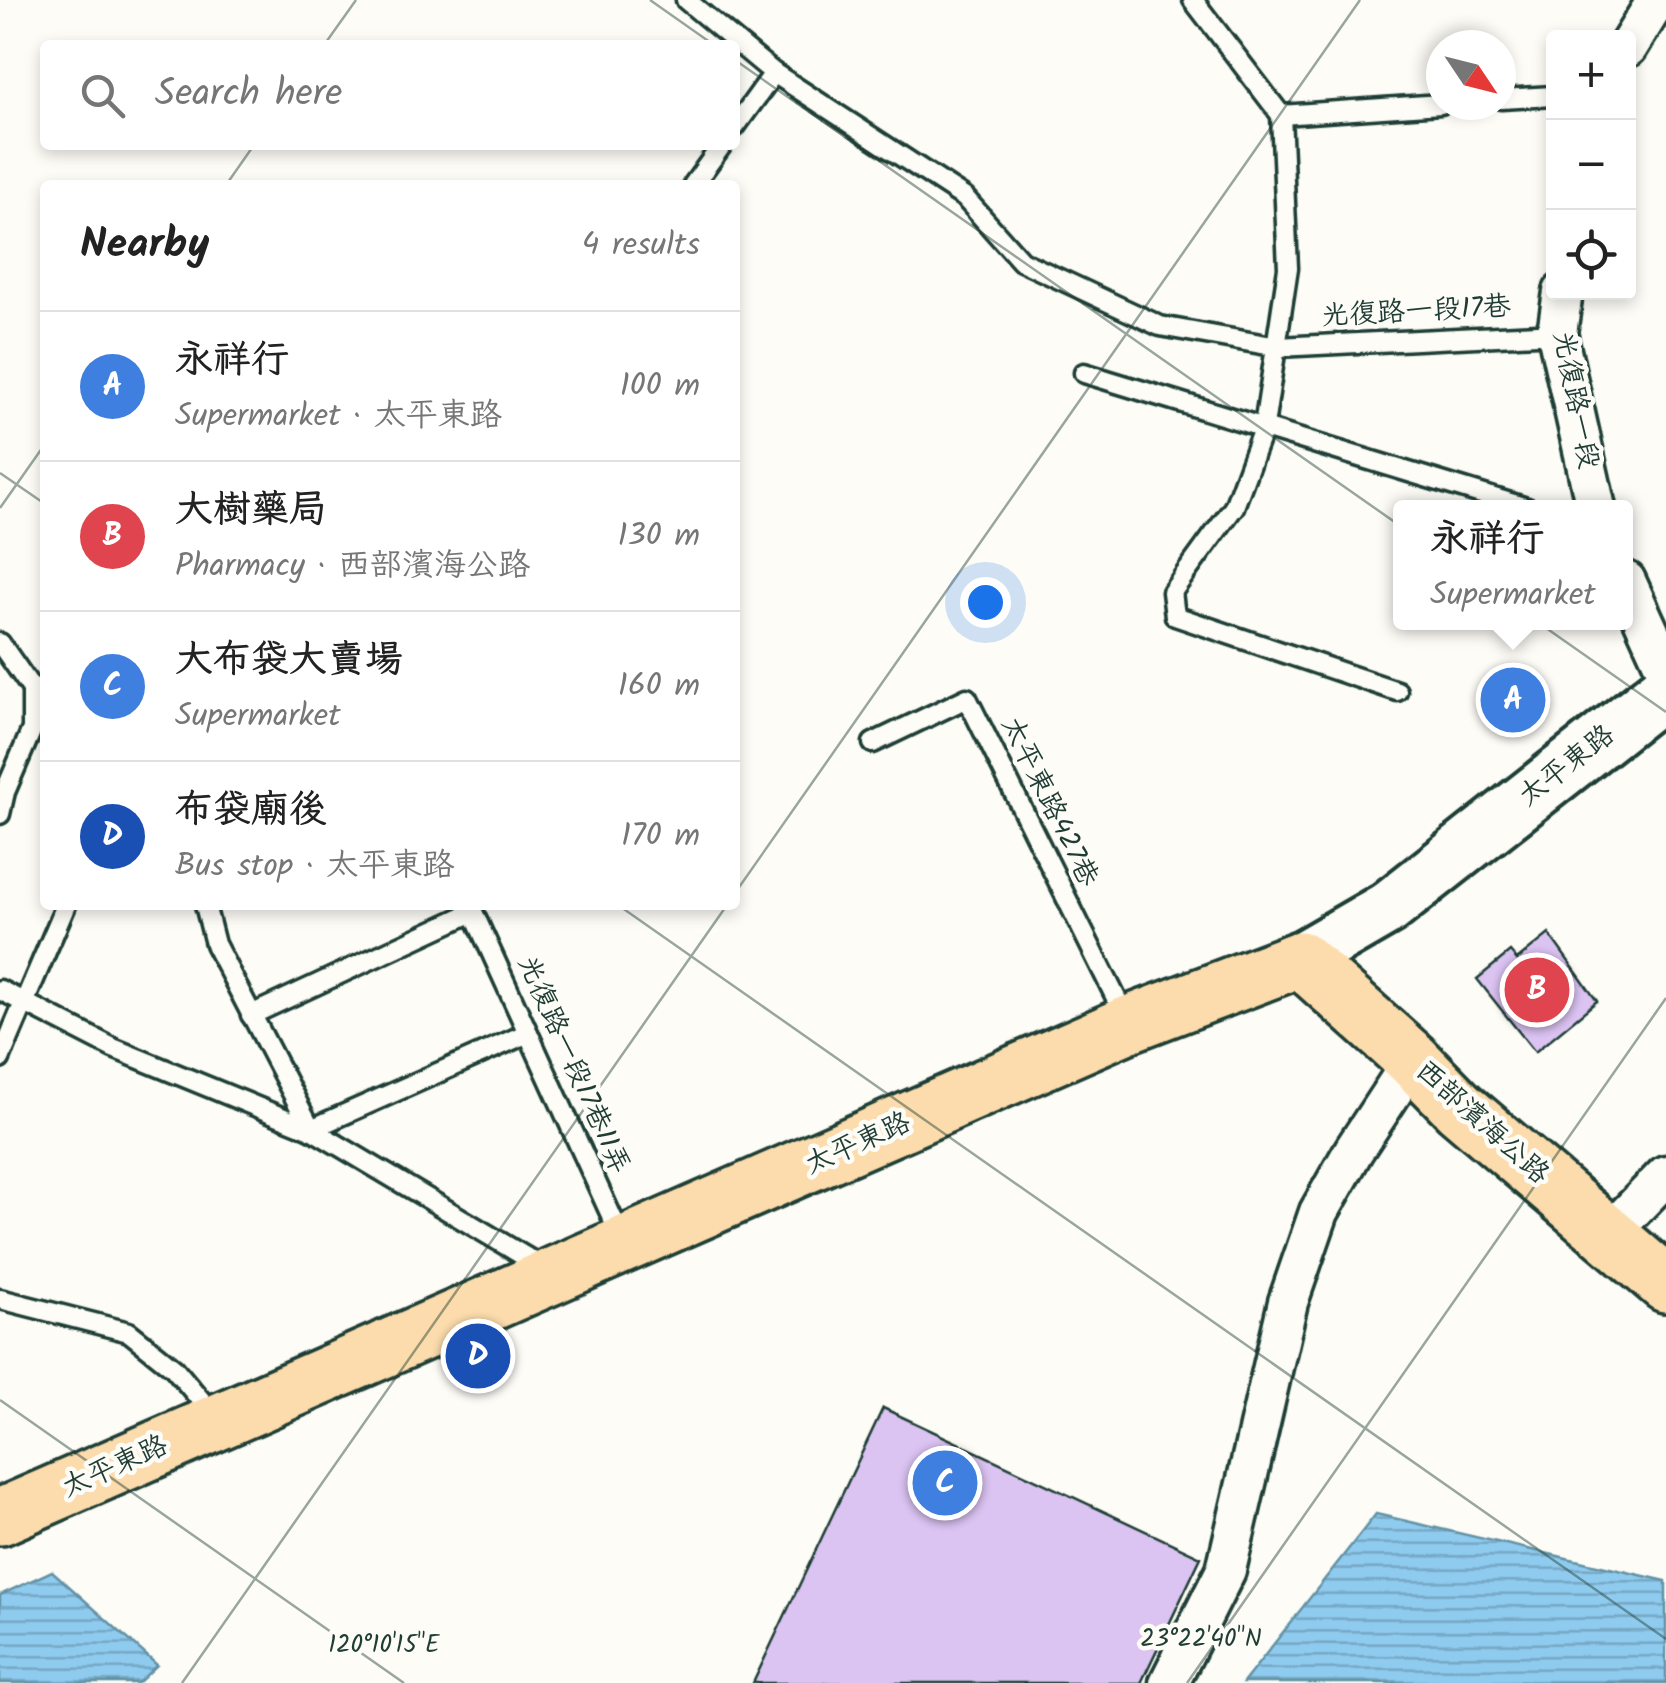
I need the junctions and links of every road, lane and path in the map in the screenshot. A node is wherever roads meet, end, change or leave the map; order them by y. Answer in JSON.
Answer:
{"nodes":[{"id":1,"x":686,"y":0,"type":"edge"},
{"id":2,"x":1193,"y":0,"type":"edge"},
{"id":3,"x":1656,"y":0,"type":"edge"},
{"id":4,"x":1636,"y":34,"type":"edge"},
{"id":5,"x":734,"y":40,"type":"edge"},
{"id":6,"x":740,"y":45,"type":"edge"},
{"id":7,"x":774,"y":73,"type":"junction"},
{"id":8,"x":1546,"y":97,"type":"edge"},
{"id":9,"x":1516,"y":99,"type":"edge"},
{"id":10,"x":1426,"y":105,"type":"edge"},
{"id":11,"x":1281,"y":115,"type":"junction"},
{"id":12,"x":740,"y":120,"type":"edge"},
{"id":13,"x":718,"y":150,"type":"edge"},
{"id":14,"x":697,"y":180,"type":"edge"},
{"id":15,"x":1561,"y":300,"type":"edge"},
{"id":16,"x":1557,"y":333,"type":"junction"},
{"id":17,"x":1278,"y":346,"type":"junction"},
{"id":18,"x":1084,"y":373,"type":"dead end"},
{"id":19,"x":1264,"y":426,"type":"junction"},
{"id":20,"x":1501,"y":500,"type":"edge"},
{"id":21,"x":1594,"y":500,"type":"edge"},
{"id":22,"x":1633,"y":597,"type":"edge"},
{"id":23,"x":0,"y":644,"type":"edge"},
{"id":24,"x":1666,"y":670,"type":"edge"},
{"id":25,"x":38,"y":689,"type":"edge"},
{"id":26,"x":1666,"y":689,"type":"edge"},
{"id":27,"x":1397,"y":691,"type":"dead end"},
{"id":28,"x":873,"y":743,"type":"dead end"},
{"id":29,"x":0,"y":814,"type":"edge"},
{"id":30,"x":64,"y":910,"type":"edge"},
{"id":31,"x":206,"y":910,"type":"edge"},
{"id":32,"x":471,"y":910,"type":"edge"},
{"id":33,"x":473,"y":910,"type":"edge"},
{"id":34,"x":1300,"y":959,"type":"junction"},
{"id":35,"x":0,"y":990,"type":"edge"},
{"id":36,"x":22,"y":1001,"type":"junction"},
{"id":37,"x":251,"y":1014,"type":"junction"},
{"id":38,"x":1129,"y":1024,"type":"junction"},
{"id":39,"x":528,"y":1033,"type":"junction"},
{"id":40,"x":0,"y":1059,"type":"edge"},
{"id":41,"x":1413,"y":1060,"type":"junction"},
{"id":42,"x":311,"y":1129,"type":"junction"},
{"id":43,"x":1666,"y":1175,"type":"edge"},
{"id":44,"x":1608,"y":1235,"type":"junction"},
{"id":45,"x":625,"y":1247,"type":"junction"},
{"id":46,"x":558,"y":1276,"type":"junction"},
{"id":47,"x":1666,"y":1284,"type":"edge"},
{"id":48,"x":0,"y":1299,"type":"edge"},
{"id":49,"x":219,"y":1421,"type":"junction"},
{"id":50,"x":0,"y":1518,"type":"edge"},
{"id":51,"x":1169,"y":1683,"type":"edge"}],
"edges":[{"from":1,"to":5,"type":"lane","name":"光復路一段17巷"},
{"from":2,"to":11,"type":"lane"},
{"from":3,"to":4,"type":"street"},
{"from":6,"to":7,"type":"lane","name":"光復路一段17巷"},
{"from":7,"to":12,"type":"lane"},
{"from":7,"to":17,"type":"lane","name":"光復路一段17巷"},
{"from":8,"to":9,"type":"lane"},
{"from":10,"to":11,"type":"lane"},
{"from":11,"to":17,"type":"lane"},
{"from":13,"to":14,"type":"lane"},
{"from":15,"to":16,"type":"street","name":"光復路一段"},
{"from":16,"to":17,"type":"lane","name":"光復路一段17巷"},
{"from":16,"to":21,"type":"street","name":"光復路一段"},
{"from":17,"to":19,"type":"lane"},
{"from":18,"to":19,"type":"lane"},
{"from":19,"to":20,"type":"lane"},
{"from":19,"to":27,"type":"lane"},
{"from":22,"to":24,"type":"street"},
{"from":23,"to":25,"type":"lane"},
{"from":25,"to":29,"type":"lane"},
{"from":26,"to":34,"type":"main road","name":"太平東路"},
{"from":28,"to":38,"type":"lane","name":"太平東路427巷"},
{"from":30,"to":36,"type":"lane"},
{"from":31,"to":37,"type":"lane"},
{"from":32,"to":37,"type":"lane"},
{"from":33,"to":39,"type":"lane","name":"光復路一段17巷11弄"},
{"from":34,"to":38,"type":"main road","name":"太平東路"},
{"from":34,"to":41,"type":"main road","name":"西部濱海公路"},
{"from":35,"to":36,"type":"lane"},
{"from":36,"to":40,"type":"lane"},
{"from":36,"to":42,"type":"lane"},
{"from":37,"to":42,"type":"lane"},
{"from":38,"to":45,"type":"main road","name":"太平東路"},
{"from":39,"to":42,"type":"lane"},
{"from":39,"to":45,"type":"lane","name":"光復路一段17巷11弄"},
{"from":41,"to":44,"type":"main road","name":"西部濱海公路"},
{"from":41,"to":51,"type":"street"},
{"from":42,"to":46,"type":"lane"},
{"from":43,"to":44,"type":"street"},
{"from":44,"to":47,"type":"main road","name":"西部濱海公路"},
{"from":45,"to":46,"type":"main road","name":"太平東路"},
{"from":46,"to":49,"type":"main road","name":"太平東路"},
{"from":48,"to":49,"type":"lane"},
{"from":49,"to":50,"type":"main road","name":"太平東路"}]}
